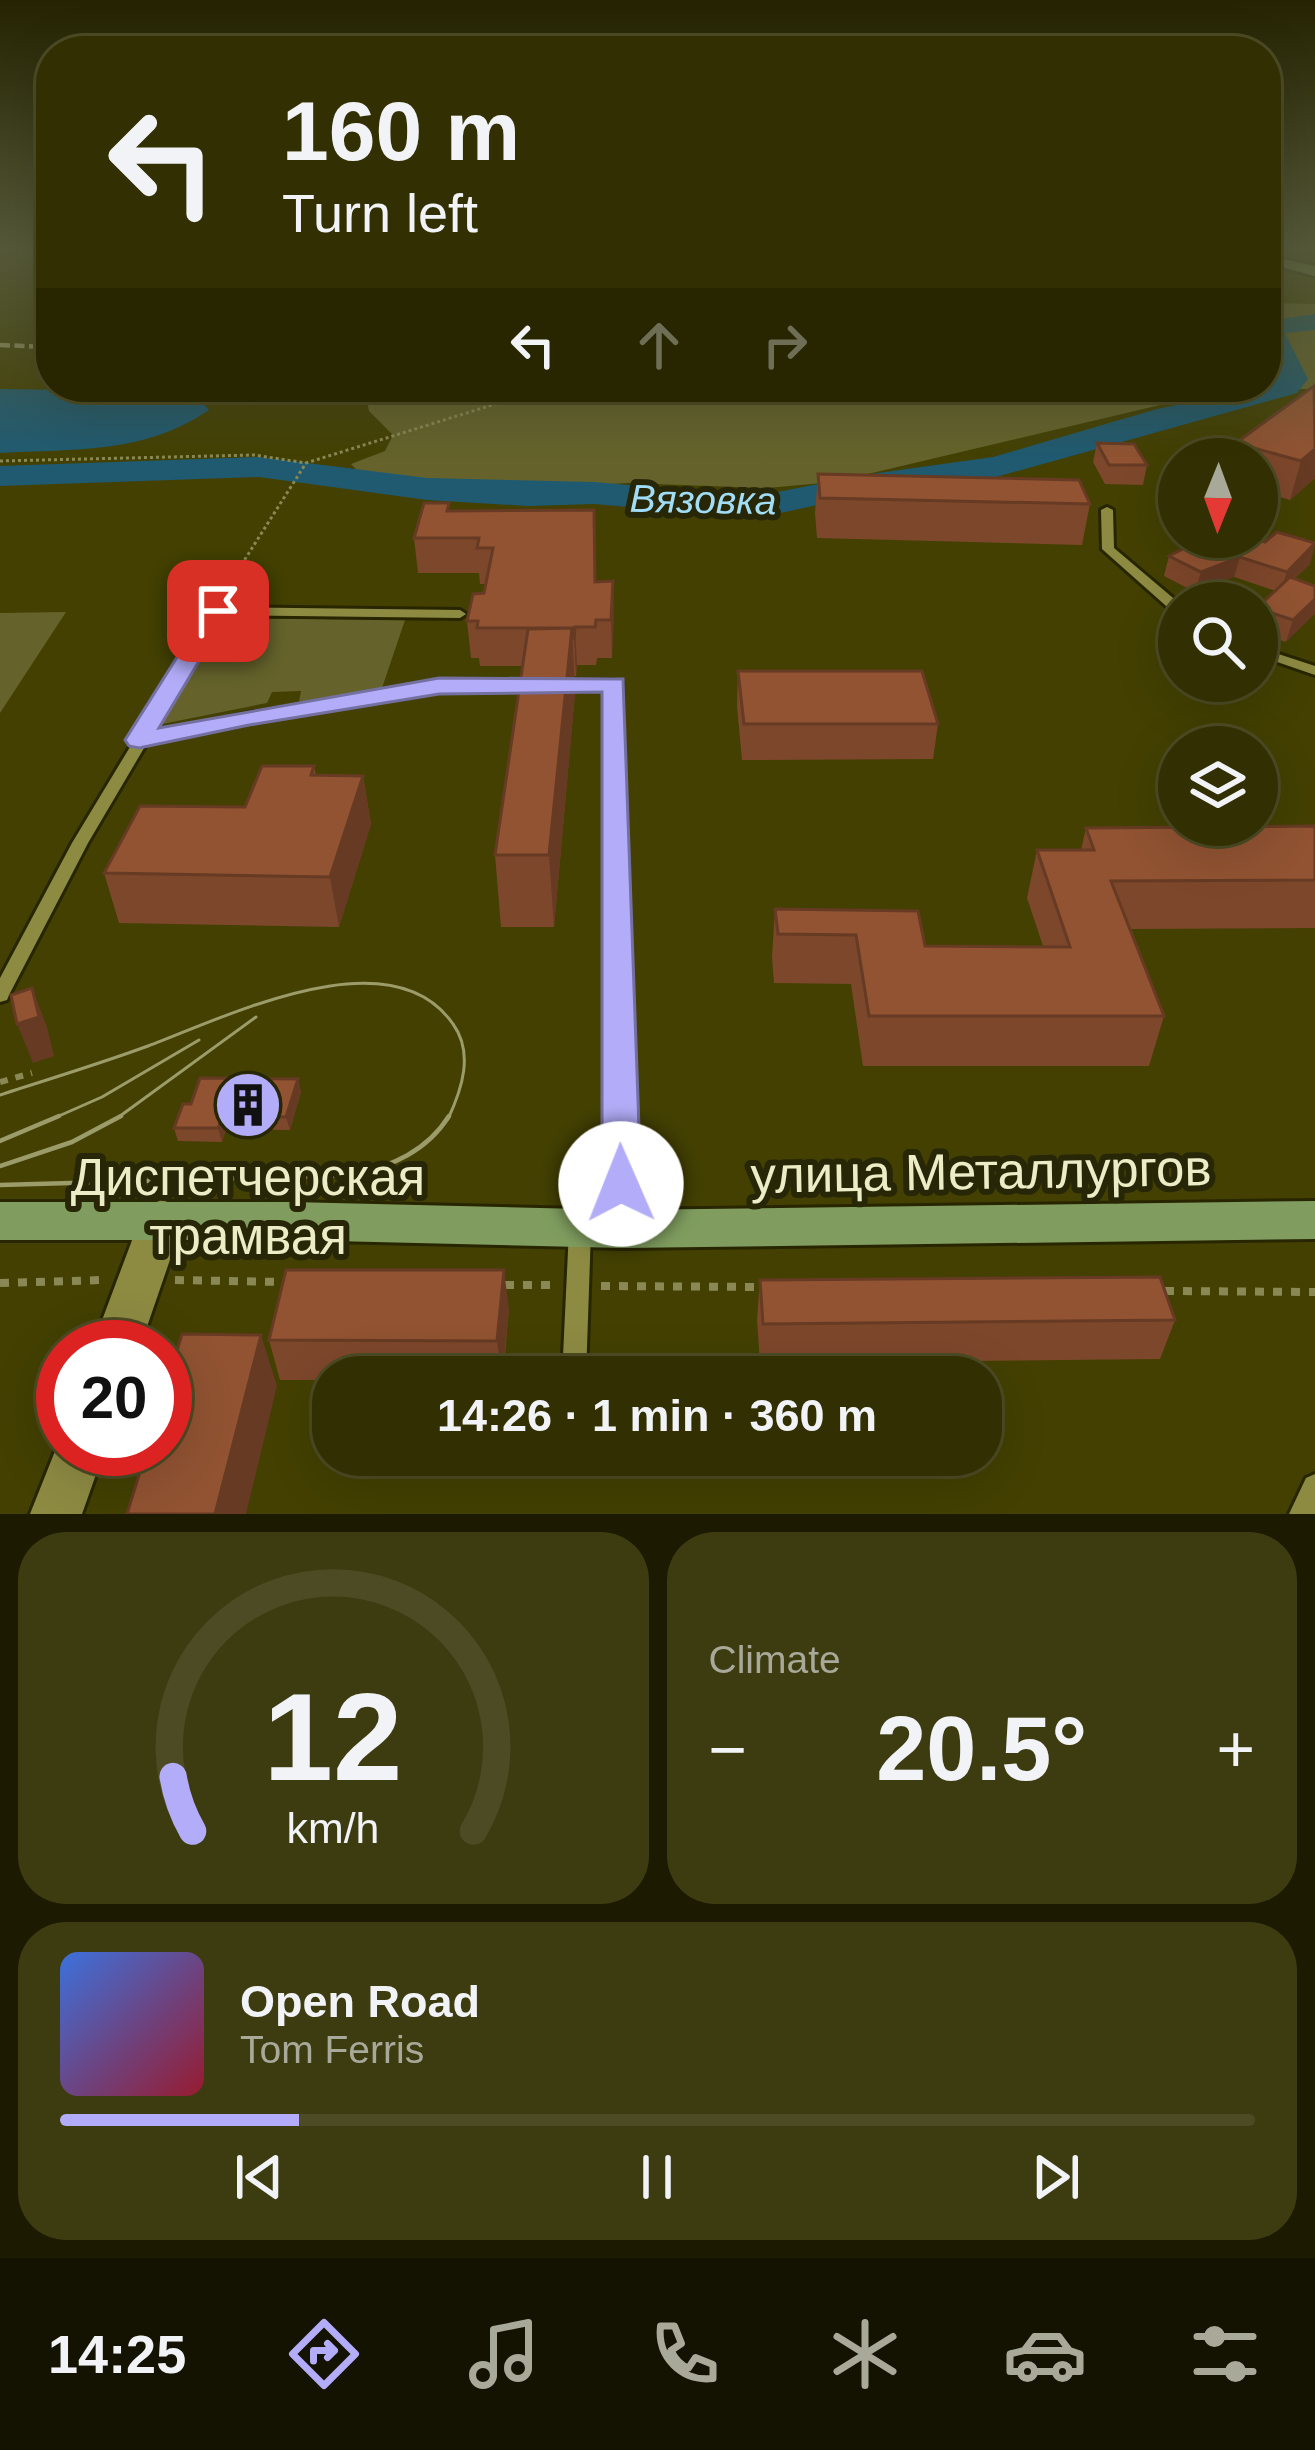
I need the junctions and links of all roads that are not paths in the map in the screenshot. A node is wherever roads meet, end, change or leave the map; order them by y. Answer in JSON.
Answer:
{"nodes":[{"id":1,"x":1107,"y":510,"type":"dead end"},
{"id":2,"x":1158,"y":592,"type":"edge"},
{"id":3,"x":460,"y":614,"type":"dead end"},
{"id":4,"x":1278,"y":658,"type":"edge"},
{"id":5,"x":1315,"y":671,"type":"edge"},
{"id":6,"x":139,"y":740,"type":"junction"},
{"id":7,"x":0,"y":995,"type":"edge"},
{"id":8,"x":162,"y":1220,"type":"junction"},
{"id":9,"x":1315,"y":1220,"type":"edge"},
{"id":10,"x":0,"y":1221,"type":"edge"},
{"id":11,"x":601,"y":1228,"type":"junction"},
{"id":12,"x":126,"y":1320,"type":"edge"},
{"id":13,"x":575,"y":1356,"type":"edge"},
{"id":14,"x":70,"y":1476,"type":"edge"},
{"id":15,"x":1315,"y":1487,"type":"edge"},
{"id":16,"x":56,"y":1514,"type":"edge"},
{"id":17,"x":1302,"y":1514,"type":"edge"}],
"edges":[{"from":1,"to":2,"type":"lane"},
{"from":3,"to":6,"type":"lane"},
{"from":4,"to":5,"type":"lane"},
{"from":6,"to":7,"type":"lane"},
{"from":6,"to":11,"type":"lane"},
{"from":8,"to":10,"type":"main road","name":"улица Металлургов"},
{"from":8,"to":11,"type":"main road","name":"улица Металлургов"},
{"from":8,"to":12,"type":"street"},
{"from":9,"to":11,"type":"main road","name":"улица Металлургов"},
{"from":11,"to":13,"type":"lane"},
{"from":14,"to":16,"type":"street"},
{"from":15,"to":17,"type":"lane"}]}
